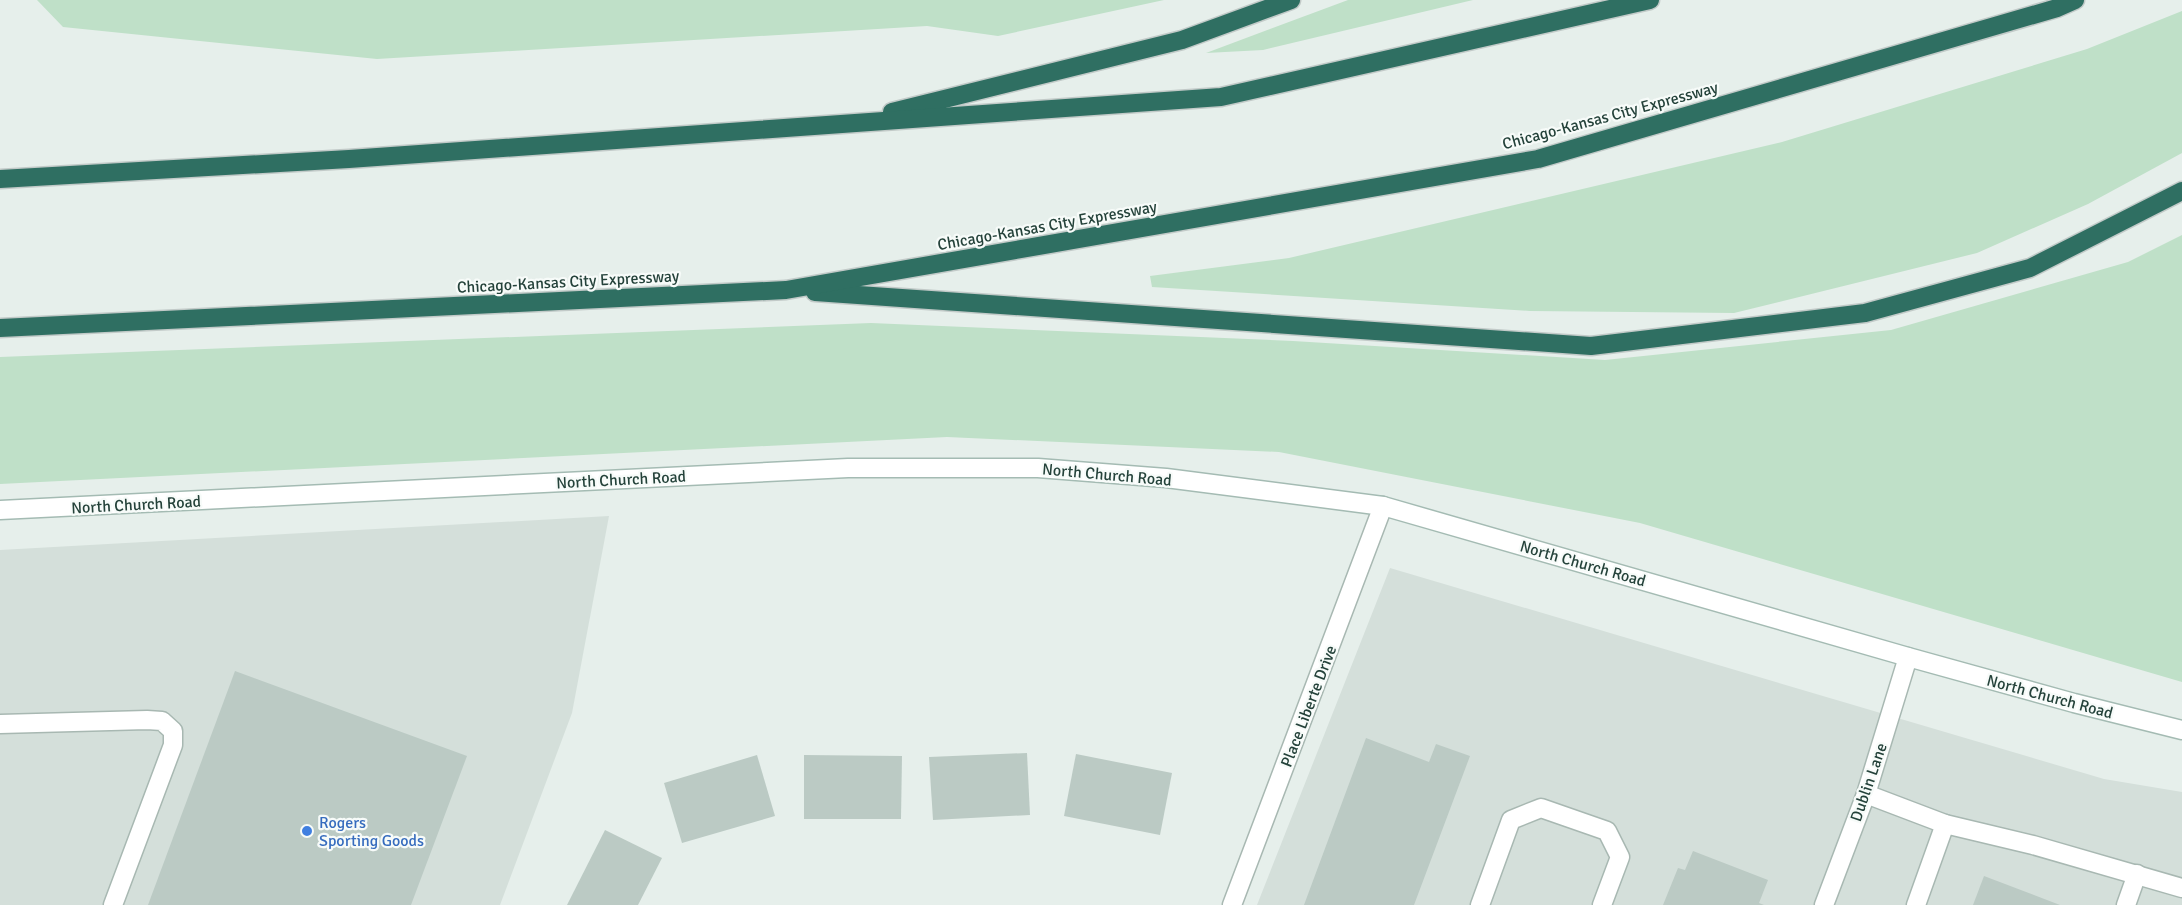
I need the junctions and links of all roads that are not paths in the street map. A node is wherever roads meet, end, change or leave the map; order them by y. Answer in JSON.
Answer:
{"nodes":[{"id":1,"x":1291,"y":0,"type":"edge"},
{"id":2,"x":1650,"y":0,"type":"edge"},
{"id":3,"x":2075,"y":0,"type":"edge"},
{"id":4,"x":844,"y":124,"type":"junction"},
{"id":5,"x":0,"y":179,"type":"edge"},
{"id":6,"x":2182,"y":191,"type":"edge"},
{"id":7,"x":786,"y":290,"type":"junction"},
{"id":8,"x":0,"y":328,"type":"edge"},
{"id":9,"x":1383,"y":506,"type":"junction"},
{"id":10,"x":0,"y":510,"type":"edge"},
{"id":11,"x":1908,"y":657,"type":"junction"},
{"id":12,"x":0,"y":724,"type":"edge"},
{"id":13,"x":2182,"y":730,"type":"edge"},
{"id":14,"x":1866,"y":794,"type":"junction"},
{"id":15,"x":1945,"y":824,"type":"junction"},
{"id":16,"x":2137,"y":874,"type":"junction"},
{"id":17,"x":2182,"y":888,"type":"edge"},
{"id":18,"x":113,"y":905,"type":"edge"},
{"id":19,"x":1232,"y":905,"type":"edge"},
{"id":20,"x":1479,"y":905,"type":"edge"},
{"id":21,"x":1602,"y":905,"type":"edge"},
{"id":22,"x":1824,"y":905,"type":"edge"},
{"id":23,"x":1916,"y":905,"type":"edge"},
{"id":24,"x":2126,"y":905,"type":"edge"}],
"edges":[{"from":1,"to":4,"type":"highway"},
{"from":2,"to":4,"type":"highway"},
{"from":3,"to":7,"type":"highway","name":"Chicago-Kansas City Expressway"},
{"from":4,"to":5,"type":"highway"},
{"from":6,"to":7,"type":"highway"},
{"from":7,"to":8,"type":"highway","name":"Chicago-Kansas City Expressway"},
{"from":9,"to":10,"type":"main road","name":"North Church Road"},
{"from":9,"to":11,"type":"main road","name":"North Church Road"},
{"from":9,"to":19,"type":"main road","name":"Place Liberte Drive"},
{"from":11,"to":13,"type":"main road","name":"North Church Road"},
{"from":11,"to":14,"type":"main road","name":"Dublin Lane"},
{"from":12,"to":18,"type":"main road"},
{"from":14,"to":15,"type":"main road"},
{"from":14,"to":22,"type":"main road","name":"Dublin Lane"},
{"from":15,"to":16,"type":"main road"},
{"from":15,"to":23,"type":"main road"},
{"from":16,"to":17,"type":"main road"},
{"from":16,"to":24,"type":"main road"},
{"from":20,"to":21,"type":"main road"}]}
